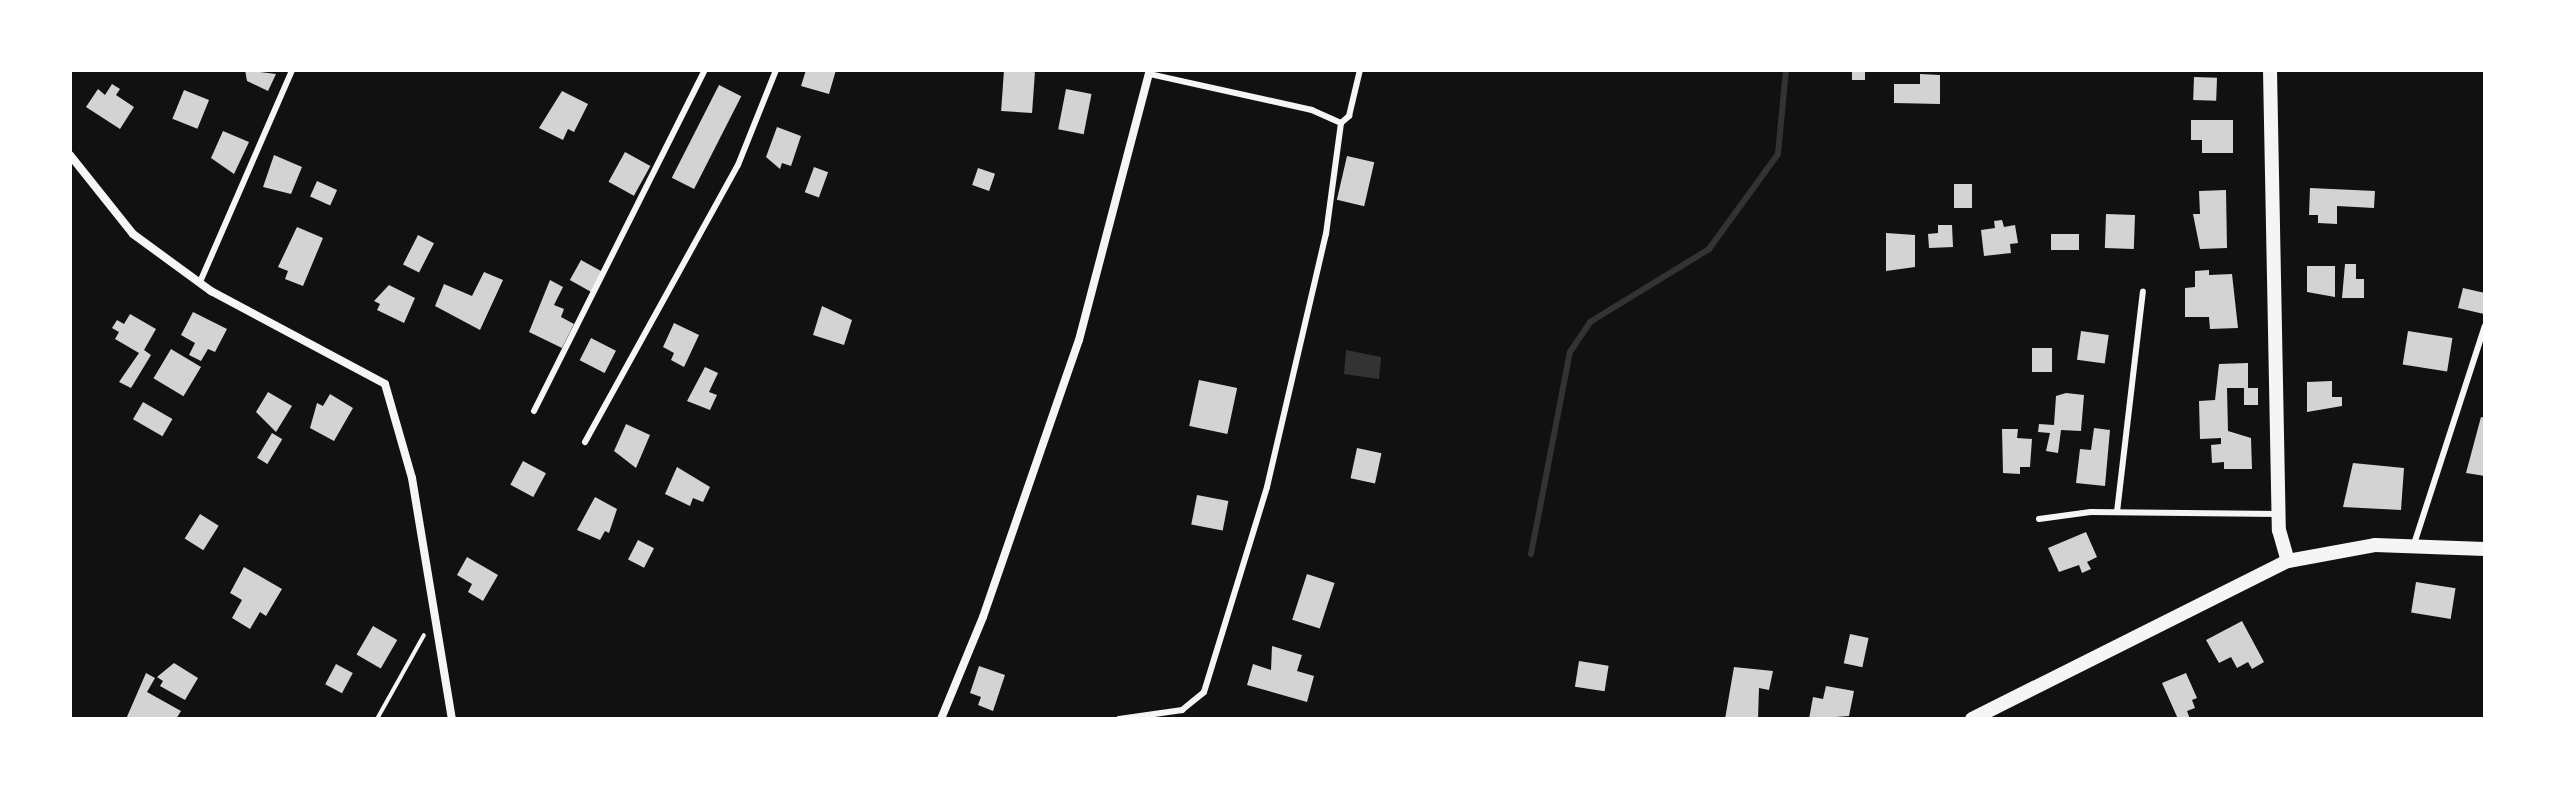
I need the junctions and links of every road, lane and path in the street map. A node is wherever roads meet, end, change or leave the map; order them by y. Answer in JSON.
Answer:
{"nodes":[{"id":1,"x":292,"y":70,"type":"edge"},
{"id":2,"x":705,"y":70,"type":"edge"},
{"id":3,"x":776,"y":70,"type":"edge"},
{"id":4,"x":1360,"y":70,"type":"edge"},
{"id":5,"x":2270,"y":70,"type":"edge"},
{"id":6,"x":1150,"y":72,"type":"edge"},
{"id":7,"x":1341,"y":123,"type":"junction"},
{"id":8,"x":70,"y":155,"type":"edge"},
{"id":9,"x":200,"y":282,"type":"junction"},
{"id":10,"x":2143,"y":292,"type":"dead end"},
{"id":11,"x":2485,"y":326,"type":"edge"},
{"id":12,"x":534,"y":411,"type":"dead end"},
{"id":13,"x":585,"y":442,"type":"dead end"},
{"id":14,"x":2117,"y":512,"type":"junction"},
{"id":15,"x":2279,"y":514,"type":"junction"},
{"id":16,"x":2039,"y":519,"type":"dead end"},
{"id":17,"x":2414,"y":544,"type":"junction"},
{"id":18,"x":2485,"y":549,"type":"edge"},
{"id":19,"x":2288,"y":561,"type":"junction"},
{"id":20,"x":435,"y":615,"type":"junction"},
{"id":21,"x":377,"y":719,"type":"edge"},
{"id":22,"x":452,"y":719,"type":"edge"},
{"id":23,"x":941,"y":719,"type":"edge"},
{"id":24,"x":1119,"y":719,"type":"edge"},
{"id":25,"x":1972,"y":719,"type":"edge"}],
"edges":[{"from":1,"to":9,"type":"lane"},
{"from":2,"to":12,"type":"lane"},
{"from":3,"to":13,"type":"lane"},
{"from":4,"to":7,"type":"lane"},
{"from":5,"to":15,"type":"street"},
{"from":6,"to":7,"type":"lane"},
{"from":6,"to":23,"type":"street"},
{"from":7,"to":24,"type":"lane"},
{"from":8,"to":9,"type":"street"},
{"from":9,"to":20,"type":"street"},
{"from":10,"to":14,"type":"lane"},
{"from":11,"to":17,"type":"lane"},
{"from":14,"to":15,"type":"lane"},
{"from":14,"to":16,"type":"lane"},
{"from":15,"to":19,"type":"street"},
{"from":17,"to":18,"type":"street"},
{"from":17,"to":19,"type":"street"},
{"from":19,"to":25,"type":"street"},
{"from":20,"to":21,"type":"path"},
{"from":20,"to":22,"type":"street"}]}
